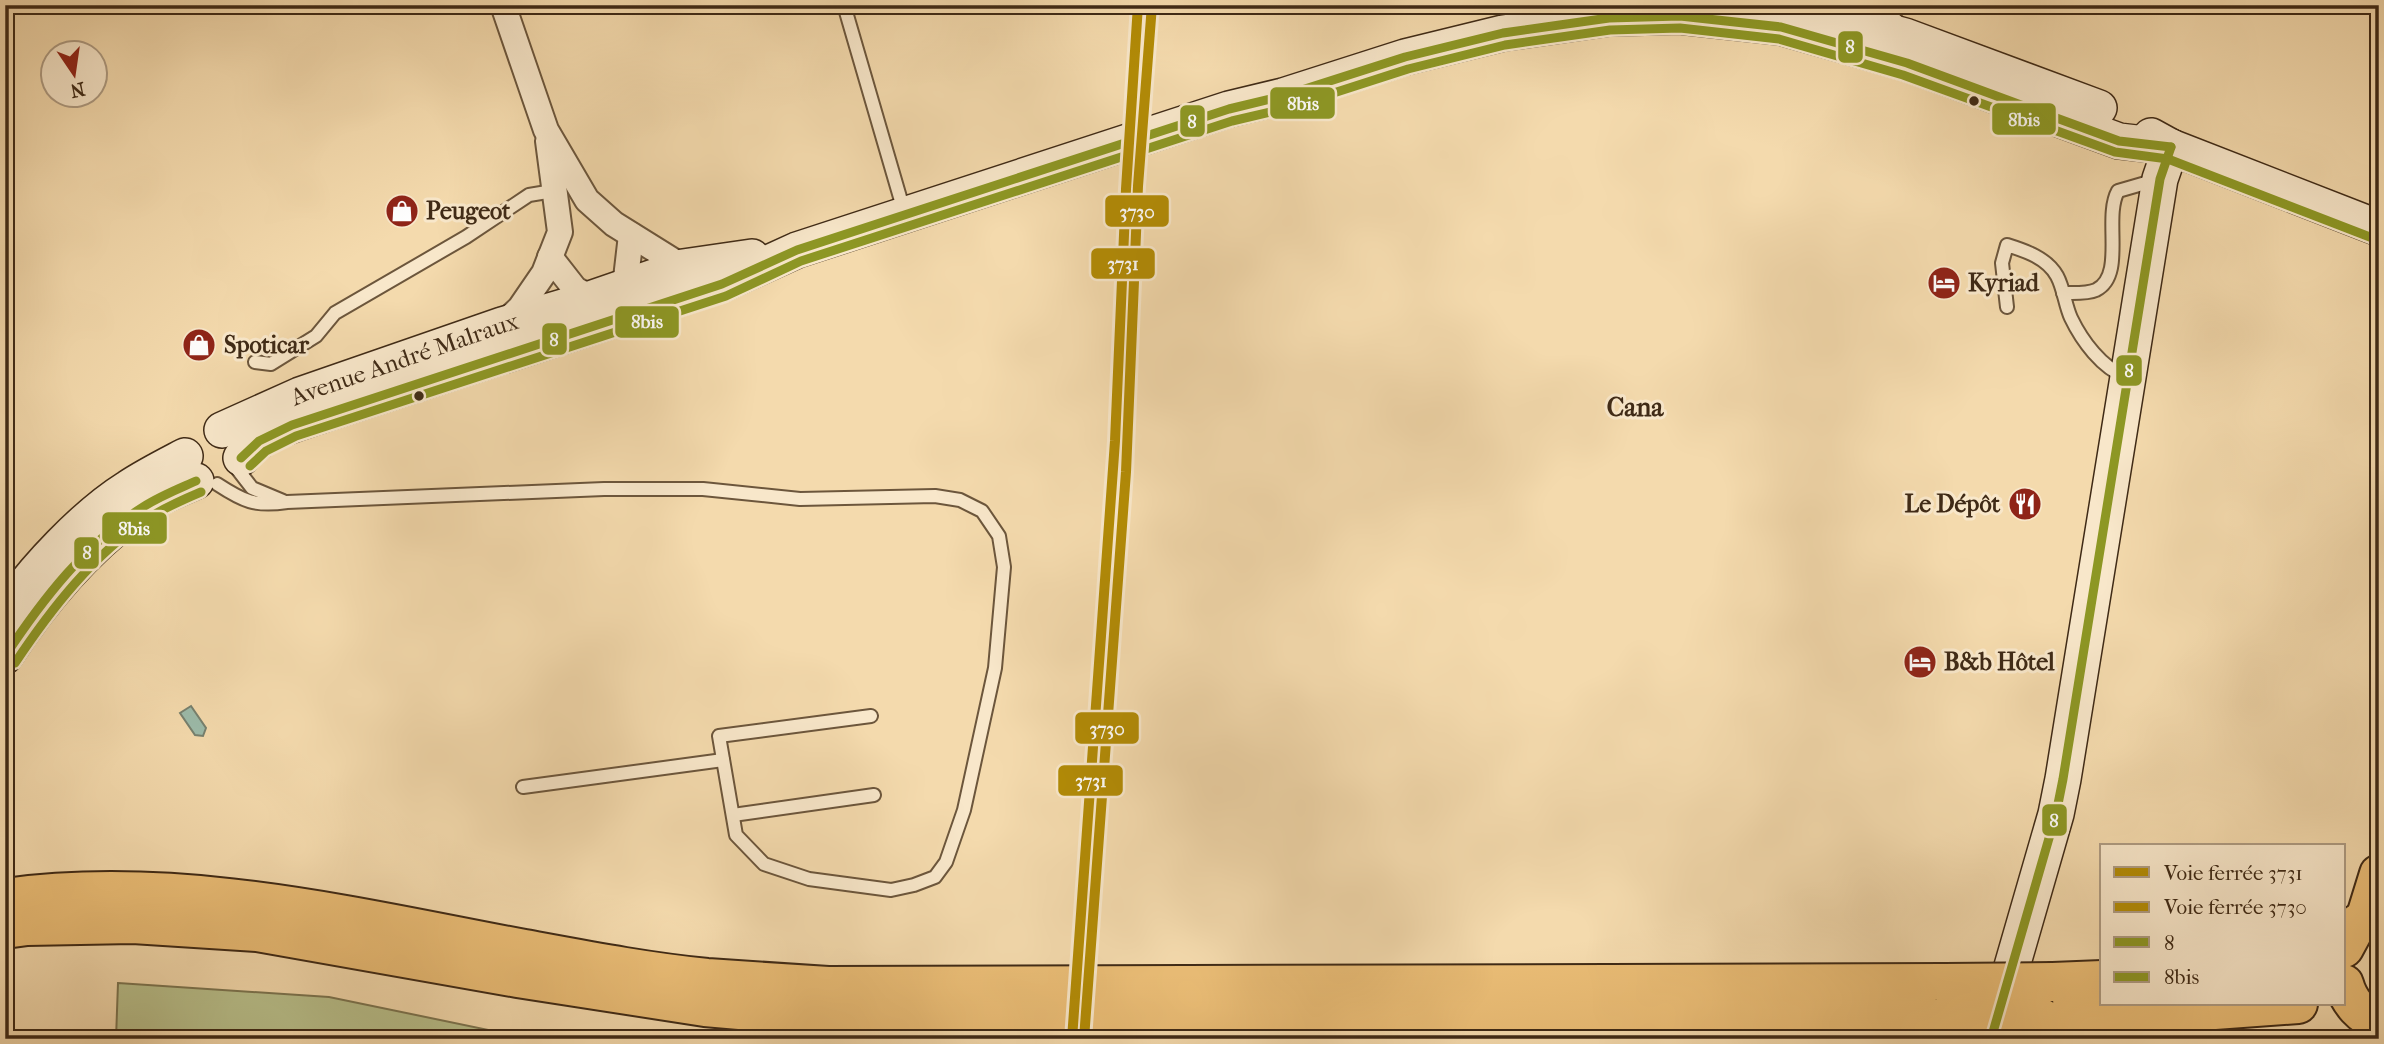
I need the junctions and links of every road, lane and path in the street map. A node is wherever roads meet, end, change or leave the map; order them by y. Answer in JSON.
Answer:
{"nodes":[{"id":1,"x":503,"y":5,"type":"edge"},
{"id":2,"x":844,"y":5,"type":"edge"},
{"id":3,"x":1538,"y":5,"type":"edge"},
{"id":4,"x":1871,"y":5,"type":"edge"},
{"id":5,"x":1787,"y":10,"type":"edge"},
{"id":6,"x":1905,"y":36,"type":"junction"},
{"id":7,"x":1229,"y":109,"type":"junction"},
{"id":8,"x":2165,"y":163,"type":"junction"},
{"id":9,"x":566,"y":188,"type":"junction"},
{"id":10,"x":905,"y":215,"type":"junction"},
{"id":11,"x":2379,"y":228,"type":"edge"},
{"id":12,"x":631,"y":234,"type":"junction"},
{"id":13,"x":797,"y":250,"type":"junction"},
{"id":14,"x":550,"y":257,"type":"junction"},
{"id":15,"x":684,"y":267,"type":"junction"},
{"id":16,"x":2063,"y":293,"type":"junction"},
{"id":17,"x":609,"y":297,"type":"junction"},
{"id":18,"x":672,"y":300,"type":"junction"},
{"id":19,"x":2007,"y":307,"type":"dead end"},
{"id":20,"x":502,"y":325,"type":"junction"},
{"id":21,"x":491,"y":359,"type":"junction"},
{"id":22,"x":255,"y":362,"type":"dead end"},
{"id":23,"x":2129,"y":379,"type":"junction"},
{"id":24,"x":216,"y":470,"type":"junction"},
{"id":25,"x":287,"y":502,"type":"junction"},
{"id":26,"x":5,"y":612,"type":"edge"},
{"id":27,"x":5,"y":656,"type":"edge"},
{"id":28,"x":872,"y":716,"type":"dead end"},
{"id":29,"x":723,"y":760,"type":"junction"},
{"id":30,"x":523,"y":788,"type":"dead end"},
{"id":31,"x":874,"y":795,"type":"dead end"},
{"id":32,"x":733,"y":815,"type":"junction"},
{"id":33,"x":2379,"y":874,"type":"edge"},
{"id":34,"x":5,"y":898,"type":"edge"},
{"id":35,"x":5,"y":929,"type":"edge"},
{"id":36,"x":2356,"y":933,"type":"edge"},
{"id":37,"x":2100,"y":980,"type":"edge"},
{"id":38,"x":1940,"y":1001,"type":"junction"},
{"id":39,"x":1130,"y":1004,"type":"junction"},
{"id":40,"x":2270,"y":1006,"type":"edge"},
{"id":41,"x":1991,"y":1039,"type":"edge"}],
"edges":[{"from":1,"to":9,"type":"street"},
{"from":2,"to":10,"type":"lane"},
{"from":3,"to":7,"type":"street","name":"Avenue André Malraux"},
{"from":4,"to":6,"type":"street"},
{"from":5,"to":6,"type":"street","name":"Avenue André Malraux"},
{"from":5,"to":7,"type":"street","name":"Avenue André Malraux"},
{"from":5,"to":8,"type":"street","name":"Avenue André Malraux"},
{"from":6,"to":8,"type":"street","name":"Avenue André Malraux"},
{"from":7,"to":10,"type":"street","name":"Avenue André Malraux"},
{"from":8,"to":11,"type":"street","name":"Avenue André Malraux"},
{"from":8,"to":16,"type":"lane"},
{"from":8,"to":23,"type":"street"},
{"from":9,"to":12,"type":"street"},
{"from":9,"to":14,"type":"street"},
{"from":9,"to":22,"type":"lane"},
{"from":10,"to":13,"type":"street","name":"Avenue André Malraux"},
{"from":12,"to":15,"type":"street"},
{"from":12,"to":17,"type":"street"},
{"from":13,"to":15,"type":"street","name":"Avenue André Malraux"},
{"from":13,"to":18,"type":"street","name":"Avenue André Malraux"},
{"from":14,"to":17,"type":"street"},
{"from":14,"to":20,"type":"street"},
{"from":15,"to":17,"type":"street","name":"Avenue André Malraux"},
{"from":16,"to":19,"type":"lane"},
{"from":16,"to":23,"type":"lane"},
{"from":17,"to":18,"type":"street","name":"Avenue André Malraux"},
{"from":17,"to":20,"type":"street","name":"Avenue André Malraux"},
{"from":17,"to":21,"type":"street","name":"Avenue André Malraux"},
{"from":18,"to":21,"type":"street","name":"Avenue André Malraux"},
{"from":20,"to":24,"type":"street","name":"Avenue André Malraux"},
{"from":21,"to":24,"type":"street","name":"Avenue André Malraux"},
{"from":23,"to":41,"type":"street"},
{"from":24,"to":25,"type":"lane"},
{"from":24,"to":25,"type":"lane"},
{"from":24,"to":26,"type":"street","name":"Avenue André Malraux"},
{"from":24,"to":27,"type":"street","name":"Avenue André Malraux"},
{"from":25,"to":32,"type":"lane"},
{"from":28,"to":29,"type":"lane"},
{"from":29,"to":30,"type":"lane"},
{"from":29,"to":32,"type":"lane"},
{"from":31,"to":32,"type":"lane"},
{"from":33,"to":36,"type":"highway"},
{"from":34,"to":39,"type":"highway"},
{"from":35,"to":39,"type":"highway"},
{"from":37,"to":38,"type":"highway","bridge":true},
{"from":38,"to":39,"type":"highway"},
{"from":38,"to":40,"type":"highway","bridge":true}]}
